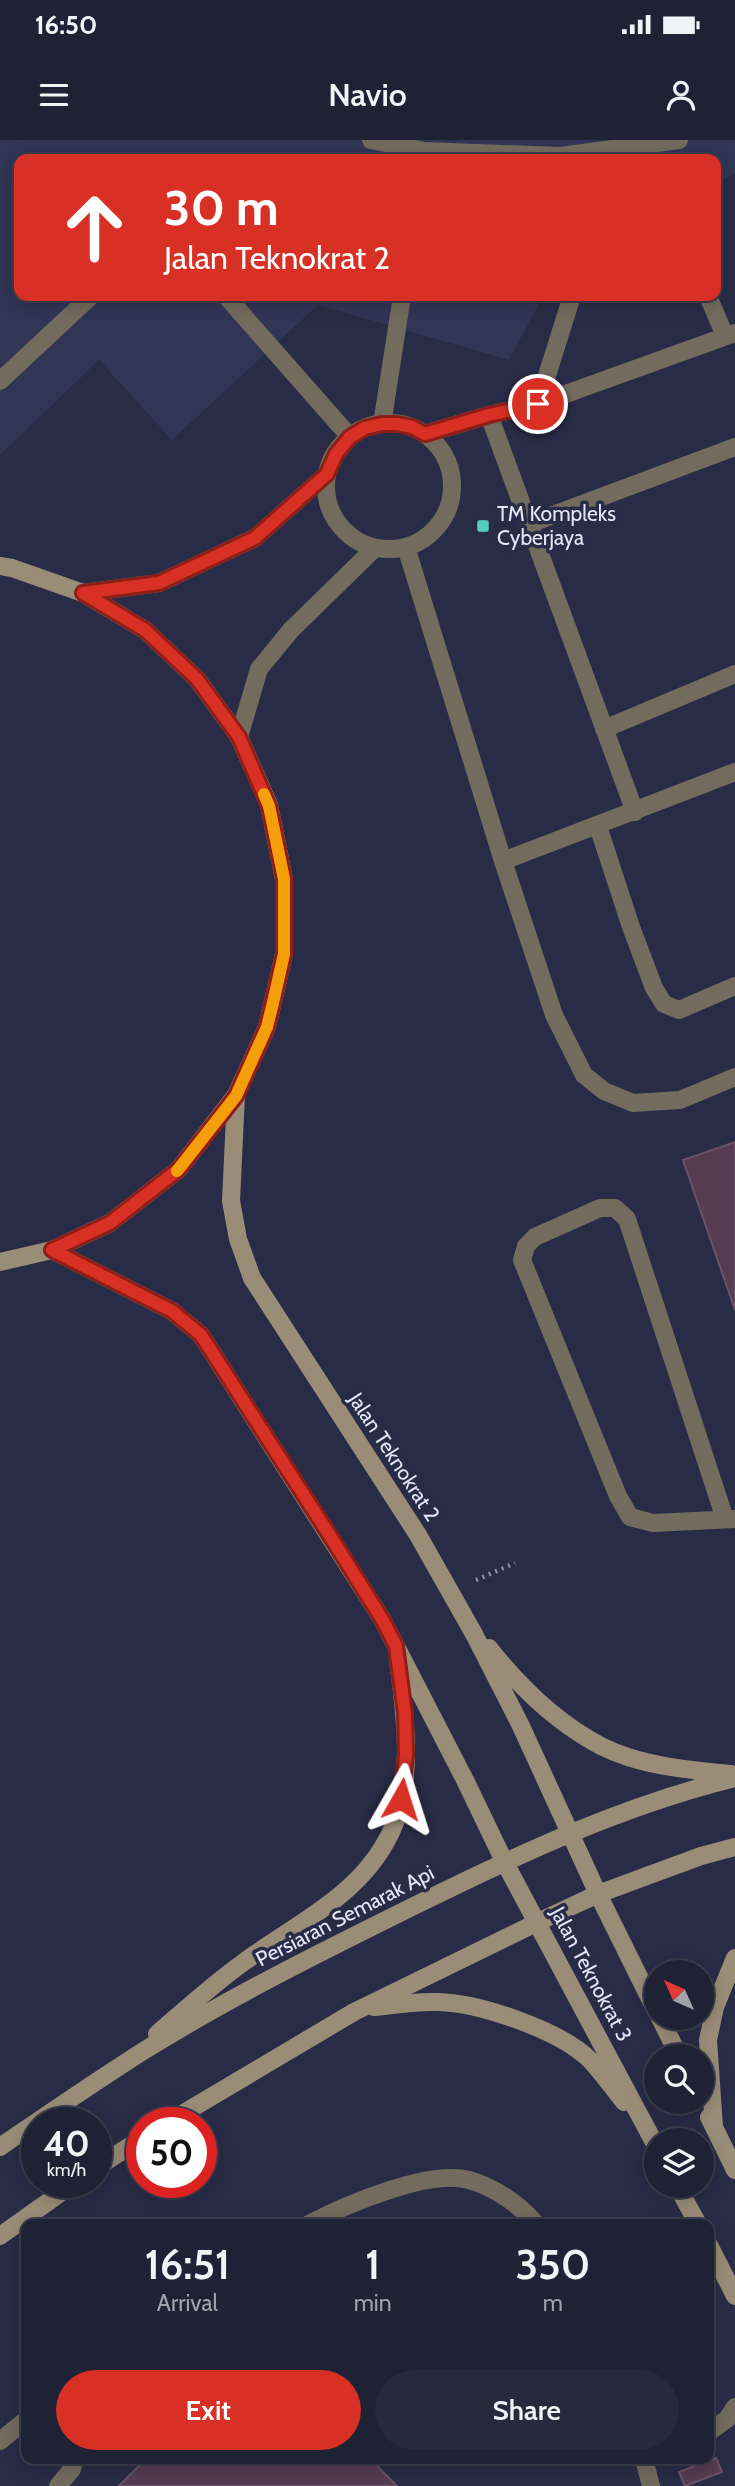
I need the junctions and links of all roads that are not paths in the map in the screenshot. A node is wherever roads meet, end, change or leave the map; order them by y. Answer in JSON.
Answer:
{"nodes":[{"id":1,"x":371,"y":140,"type":"edge"},
{"id":2,"x":679,"y":140,"type":"edge"},
{"id":3,"x":420,"y":154,"type":"edge"},
{"id":4,"x":575,"y":154,"type":"edge"},
{"id":5,"x":85,"y":301,"type":"edge"},
{"id":6,"x":230,"y":301,"type":"edge"},
{"id":7,"x":401,"y":301,"type":"edge"},
{"id":8,"x":570,"y":301,"type":"edge"},
{"id":9,"x":711,"y":301,"type":"edge"},
{"id":10,"x":730,"y":334,"type":"edge"},
{"id":11,"x":0,"y":381,"type":"edge"},
{"id":12,"x":538,"y":404,"type":"junction"},
{"id":13,"x":489,"y":415,"type":"junction"},
{"id":14,"x":382,"y":424,"type":"junction"},
{"id":15,"x":425,"y":434,"type":"junction"},
{"id":16,"x":350,"y":437,"type":"junction"},
{"id":17,"x":735,"y":447,"type":"edge"},
{"id":18,"x":327,"y":474,"type":"junction"},
{"id":19,"x":529,"y":524,"type":"junction"},
{"id":20,"x":406,"y":547,"type":"junction"},
{"id":21,"x":375,"y":548,"type":"junction"},
{"id":22,"x":0,"y":566,"type":"edge"},
{"id":23,"x":83,"y":593,"type":"junction"},
{"id":24,"x":735,"y":674,"type":"edge"},
{"id":25,"x":604,"y":729,"type":"junction"},
{"id":26,"x":239,"y":737,"type":"junction"},
{"id":27,"x":735,"y":772,"type":"edge"},
{"id":28,"x":635,"y":812,"type":"junction"},
{"id":29,"x":597,"y":826,"type":"junction"},
{"id":30,"x":503,"y":861,"type":"junction"},
{"id":31,"x":735,"y":986,"type":"edge"},
{"id":32,"x":735,"y":1077,"type":"edge"},
{"id":33,"x":236,"y":1096,"type":"junction"},
{"id":34,"x":52,"y":1250,"type":"junction"},
{"id":35,"x":0,"y":1262,"type":"edge"},
{"id":36,"x":730,"y":1519,"type":"edge"},
{"id":37,"x":464,"y":1618,"type":"junction"},
{"id":38,"x":396,"y":1646,"type":"junction"},
{"id":39,"x":735,"y":1776,"type":"edge"},
{"id":40,"x":570,"y":1832,"type":"junction"},
{"id":41,"x":735,"y":1847,"type":"edge"},
{"id":42,"x":504,"y":1861,"type":"junction"},
{"id":43,"x":598,"y":1894,"type":"junction"},
{"id":44,"x":538,"y":1922,"type":"junction"},
{"id":45,"x":735,"y":1958,"type":"edge"},
{"id":46,"x":644,"y":1987,"type":"edge"},
{"id":47,"x":361,"y":2008,"type":"junction"},
{"id":48,"x":121,"y":2066,"type":"junction"},
{"id":49,"x":194,"y":2107,"type":"edge"},
{"id":50,"x":707,"y":2114,"type":"edge"},
{"id":51,"x":713,"y":2127,"type":"junction"},
{"id":52,"x":646,"y":2128,"type":"edge"},
{"id":53,"x":644,"y":2129,"type":"edge"},
{"id":54,"x":0,"y":2147,"type":"edge"},
{"id":55,"x":735,"y":2170,"type":"edge"},
{"id":56,"x":53,"y":2198,"type":"edge"},
{"id":57,"x":684,"y":2198,"type":"edge"},
{"id":58,"x":24,"y":2219,"type":"edge"},
{"id":59,"x":321,"y":2219,"type":"edge"},
{"id":60,"x":531,"y":2219,"type":"edge"},
{"id":61,"x":695,"y":2219,"type":"edge"},
{"id":62,"x":21,"y":2221,"type":"edge"},
{"id":63,"x":0,"y":2236,"type":"edge"},
{"id":64,"x":714,"y":2255,"type":"edge"},
{"id":65,"x":735,"y":2296,"type":"edge"},
{"id":66,"x":735,"y":2407,"type":"edge"},
{"id":67,"x":21,"y":2424,"type":"edge"},
{"id":68,"x":714,"y":2428,"type":"edge"},
{"id":69,"x":0,"y":2441,"type":"edge"},
{"id":70,"x":74,"y":2464,"type":"edge"},
{"id":71,"x":645,"y":2464,"type":"edge"},
{"id":72,"x":58,"y":2486,"type":"edge"},
{"id":73,"x":651,"y":2486,"type":"edge"}],
"edges":[{"from":1,"to":3,"type":"lane"},
{"from":2,"to":4,"type":"lane"},
{"from":5,"to":11,"type":"lane"},
{"from":6,"to":16,"type":"lane"},
{"from":7,"to":14,"type":"lane"},
{"from":8,"to":12,"type":"lane"},
{"from":9,"to":10,"type":"lane"},
{"from":10,"to":12,"type":"lane"},
{"from":12,"to":13,"type":"lane"},
{"from":13,"to":15,"type":"lane"},
{"from":13,"to":19,"type":"lane"},
{"from":14,"to":15,"type":"lane"},
{"from":14,"to":16,"type":"lane"},
{"from":15,"to":20,"type":"lane"},
{"from":16,"to":18,"type":"lane"},
{"from":17,"to":19,"type":"lane"},
{"from":18,"to":21,"type":"lane"},
{"from":18,"to":23,"type":"lane"},
{"from":19,"to":25,"type":"lane"},
{"from":20,"to":21,"type":"lane"},
{"from":20,"to":30,"type":"lane"},
{"from":21,"to":26,"type":"lane"},
{"from":22,"to":23,"type":"main road"},
{"from":23,"to":26,"type":"main road"},
{"from":24,"to":25,"type":"lane"},
{"from":25,"to":28,"type":"lane"},
{"from":26,"to":33,"type":"main road"},
{"from":27,"to":28,"type":"lane"},
{"from":28,"to":29,"type":"lane"},
{"from":29,"to":30,"type":"lane"},
{"from":29,"to":31,"type":"lane"},
{"from":30,"to":32,"type":"lane"},
{"from":33,"to":34,"type":"main road"},
{"from":33,"to":37,"type":"main road","name":"Jalan Teknokrat 2"},
{"from":34,"to":35,"type":"main road"},
{"from":34,"to":38,"type":"main road"},
{"from":36,"to":36,"type":"lane"},
{"from":37,"to":39,"type":"main road"},
{"from":37,"to":40,"type":"main road","name":"Jalan Teknokrat 2"},
{"from":38,"to":42,"type":"main road"},
{"from":38,"to":48,"type":"main road"},
{"from":39,"to":40,"type":"main road","name":"Persiaran Semarak Api"},
{"from":40,"to":42,"type":"main road","name":"Persiaran Semarak Api"},
{"from":40,"to":43,"type":"main road","name":"Jalan Teknokrat 3"},
{"from":41,"to":43,"type":"main road"},
{"from":42,"to":44,"type":"main road","name":"Jalan Teknokrat 3"},
{"from":42,"to":48,"type":"main road","name":"Persiaran Semarak Api"},
{"from":43,"to":44,"type":"main road"},
{"from":43,"to":46,"type":"main road","name":"Jalan Teknokrat 3"},
{"from":44,"to":47,"type":"main road"},
{"from":44,"to":52,"type":"main road","name":"Jalan Teknokrat 3"},
{"from":45,"to":51,"type":"main road"},
{"from":47,"to":49,"type":"main road"},
{"from":47,"to":53,"type":"main road"},
{"from":48,"to":54,"type":"main road","name":"Persiaran Semarak Api"},
{"from":50,"to":51,"type":"main road"},
{"from":51,"to":55,"type":"main road"},
{"from":56,"to":58,"type":"main road"},
{"from":57,"to":61,"type":"main road"},
{"from":59,"to":60,"type":"lane"},
{"from":62,"to":63,"type":"main road"},
{"from":64,"to":65,"type":"main road"},
{"from":66,"to":68,"type":"lane"},
{"from":67,"to":69,"type":"lane"},
{"from":70,"to":72,"type":"lane"},
{"from":71,"to":73,"type":"lane"}]}
